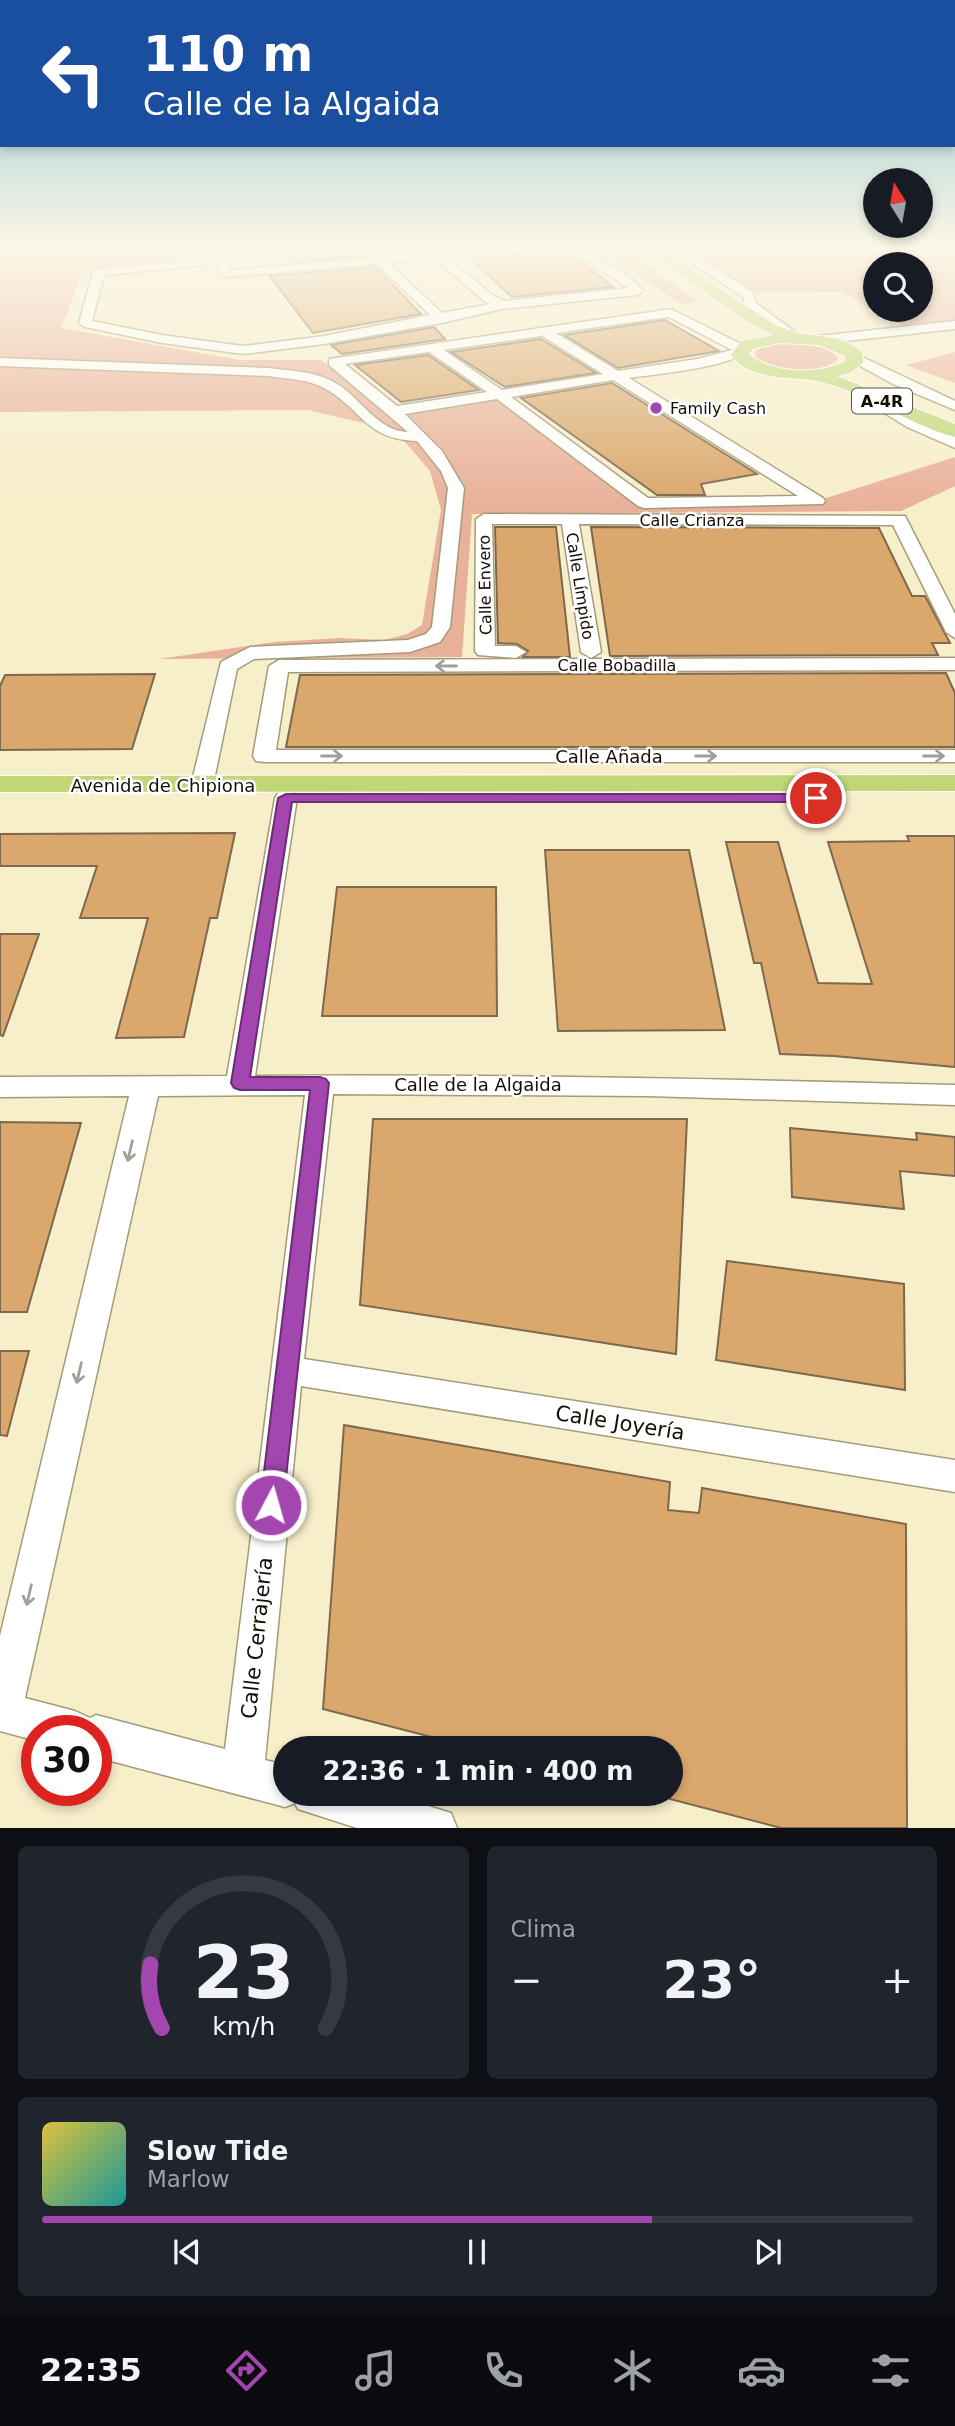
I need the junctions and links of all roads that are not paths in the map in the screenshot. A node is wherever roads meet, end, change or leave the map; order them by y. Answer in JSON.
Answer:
{"nodes":[{"id":1,"x":143,"y":334,"type":"edge"},
{"id":2,"x":355,"y":334,"type":"edge"},
{"id":3,"x":427,"y":334,"type":"edge"},
{"id":4,"x":529,"y":334,"type":"edge"},
{"id":5,"x":549,"y":334,"type":"edge"},
{"id":6,"x":710,"y":334,"type":"edge"},
{"id":7,"x":755,"y":334,"type":"edge"},
{"id":8,"x":793,"y":334,"type":"edge"},
{"id":9,"x":799,"y":334,"type":"edge"},
{"id":10,"x":867,"y":334,"type":"edge"},
{"id":11,"x":872,"y":334,"type":"edge"},
{"id":12,"x":805,"y":338,"type":"junction"},
{"id":13,"x":745,"y":347,"type":"junction"},
{"id":14,"x":432,"y":348,"type":"junction"},
{"id":15,"x":313,"y":354,"type":"dead end"},
{"id":16,"x":852,"y":358,"type":"junction"},
{"id":17,"x":0,"y":362,"type":"edge"},
{"id":18,"x":697,"y":363,"type":"junction"},
{"id":19,"x":755,"y":366,"type":"junction"},
{"id":20,"x":618,"y":375,"type":"junction"},
{"id":21,"x":809,"y":375,"type":"junction"},
{"id":22,"x":856,"y":389,"type":"junction"},
{"id":23,"x":499,"y":394,"type":"junction"},
{"id":24,"x":955,"y":407,"type":"edge"},
{"id":25,"x":394,"y":411,"type":"junction"},
{"id":26,"x":955,"y":419,"type":"edge"},
{"id":27,"x":955,"y":431,"type":"edge"},
{"id":28,"x":419,"y":438,"type":"junction"},
{"id":29,"x":955,"y":443,"type":"edge"},
{"id":30,"x":484,"y":519,"type":"joint"},
{"id":31,"x":570,"y":519,"type":"junction"},
{"id":32,"x":955,"y":632,"type":"edge"},
{"id":33,"x":485,"y":652,"type":"joint"},
{"id":34,"x":591,"y":652,"type":"junction"},
{"id":35,"x":955,"y":652,"type":"edge"},
{"id":36,"x":955,"y":664,"type":"edge"},
{"id":37,"x":264,"y":756,"type":"joint"},
{"id":38,"x":955,"y":756,"type":"edge"},
{"id":39,"x":955,"y":783,"type":"edge"},
{"id":40,"x":0,"y":784,"type":"edge"},
{"id":41,"x":202,"y":785,"type":"junction"},
{"id":42,"x":286,"y":798,"type":"junction"},
{"id":43,"x":955,"y":798,"type":"edge"},
{"id":44,"x":0,"y":799,"type":"edge"},
{"id":45,"x":240,"y":1083,"type":"junction"},
{"id":46,"x":320,"y":1083,"type":"junction"},
{"id":47,"x":146,"y":1085,"type":"junction"},
{"id":48,"x":0,"y":1087,"type":"edge"},
{"id":49,"x":955,"y":1095,"type":"edge"},
{"id":50,"x":286,"y":1370,"type":"junction"},
{"id":51,"x":955,"y":1476,"type":"edge"},
{"id":52,"x":1,"y":1711,"type":"edge"},
{"id":53,"x":21,"y":1716,"type":"edge"},
{"id":54,"x":112,"y":1740,"type":"edge"},
{"id":55,"x":243,"y":1774,"type":"junction"},
{"id":56,"x":273,"y":1783,"type":"edge"},
{"id":57,"x":356,"y":1806,"type":"edge"},
{"id":58,"x":436,"y":1828,"type":"edge"}],
"edges":[{"from":1,"to":2,"type":"street"},
{"from":3,"to":15,"type":"street"},
{"from":4,"to":14,"type":"street"},
{"from":5,"to":20,"type":"street"},
{"from":6,"to":13,"type":"street"},
{"from":7,"to":13,"type":"main road"},
{"from":8,"to":12,"type":"main road"},
{"from":9,"to":12,"type":"street"},
{"from":10,"to":12,"type":"street"},
{"from":11,"to":16,"type":"street"},
{"from":12,"to":13,"type":"main road"},
{"from":12,"to":16,"type":"main road"},
{"from":13,"to":18,"type":"street"},
{"from":13,"to":19,"type":"main road"},
{"from":14,"to":23,"type":"street"},
{"from":14,"to":25,"type":"street"},
{"from":16,"to":21,"type":"main road"},
{"from":16,"to":24,"type":"street"},
{"from":16,"to":26,"type":"main road","number":"A-4R"},
{"from":17,"to":28,"type":"street"},
{"from":18,"to":19,"type":"street"},
{"from":18,"to":20,"type":"street"},
{"from":19,"to":21,"type":"main road"},
{"from":20,"to":23,"type":"street"},
{"from":20,"to":23,"type":"street"},
{"from":21,"to":22,"type":"main road","number":"A-4R"},
{"from":22,"to":27,"type":"main road","number":"A-4R"},
{"from":22,"to":29,"type":"street"},
{"from":23,"to":25,"type":"street"},
{"from":25,"to":28,"type":"street"},
{"from":28,"to":41,"type":"street"},
{"from":30,"to":31,"type":"street","name":"Calle Crianza"},
{"from":30,"to":33,"type":"street","name":"Calle Envero"},
{"from":31,"to":32,"type":"street","name":"Calle Crianza"},
{"from":31,"to":34,"type":"street","name":"Calle Límpido"},
{"from":33,"to":34,"type":"street","name":"Calle Bobadilla"},
{"from":34,"to":35,"type":"street","name":"Calle Bobadilla"},
{"from":36,"to":37,"type":"street","name":"Calle Bobadilla","one_way":true},
{"from":37,"to":38,"type":"street","name":"Calle Añada","one_way":true},
{"from":39,"to":41,"type":"main road","name":"Avenida de Chipiona"},
{"from":40,"to":41,"type":"main road","name":"Avenida de Chipiona"},
{"from":42,"to":43,"type":"main road","name":"Avenida de Chipiona"},
{"from":42,"to":44,"type":"main road","name":"Avenida de Chipiona"},
{"from":42,"to":45,"type":"street"},
{"from":45,"to":46,"type":"street","name":"Calle de la Algaida"},
{"from":45,"to":47,"type":"street","name":"Calle de la Algaida"},
{"from":46,"to":49,"type":"street","name":"Calle de la Algaida"},
{"from":46,"to":50,"type":"street","name":"Calle Cerrajería"},
{"from":47,"to":48,"type":"street","name":"Calle de la Algaida"},
{"from":47,"to":52,"type":"street","one_way":true},
{"from":50,"to":51,"type":"street","name":"Calle Joyería"},
{"from":50,"to":55,"type":"street","name":"Calle Cerrajería"},
{"from":52,"to":53,"type":"street"},
{"from":54,"to":55,"type":"street"},
{"from":55,"to":56,"type":"street"},
{"from":57,"to":58,"type":"street"}]}
